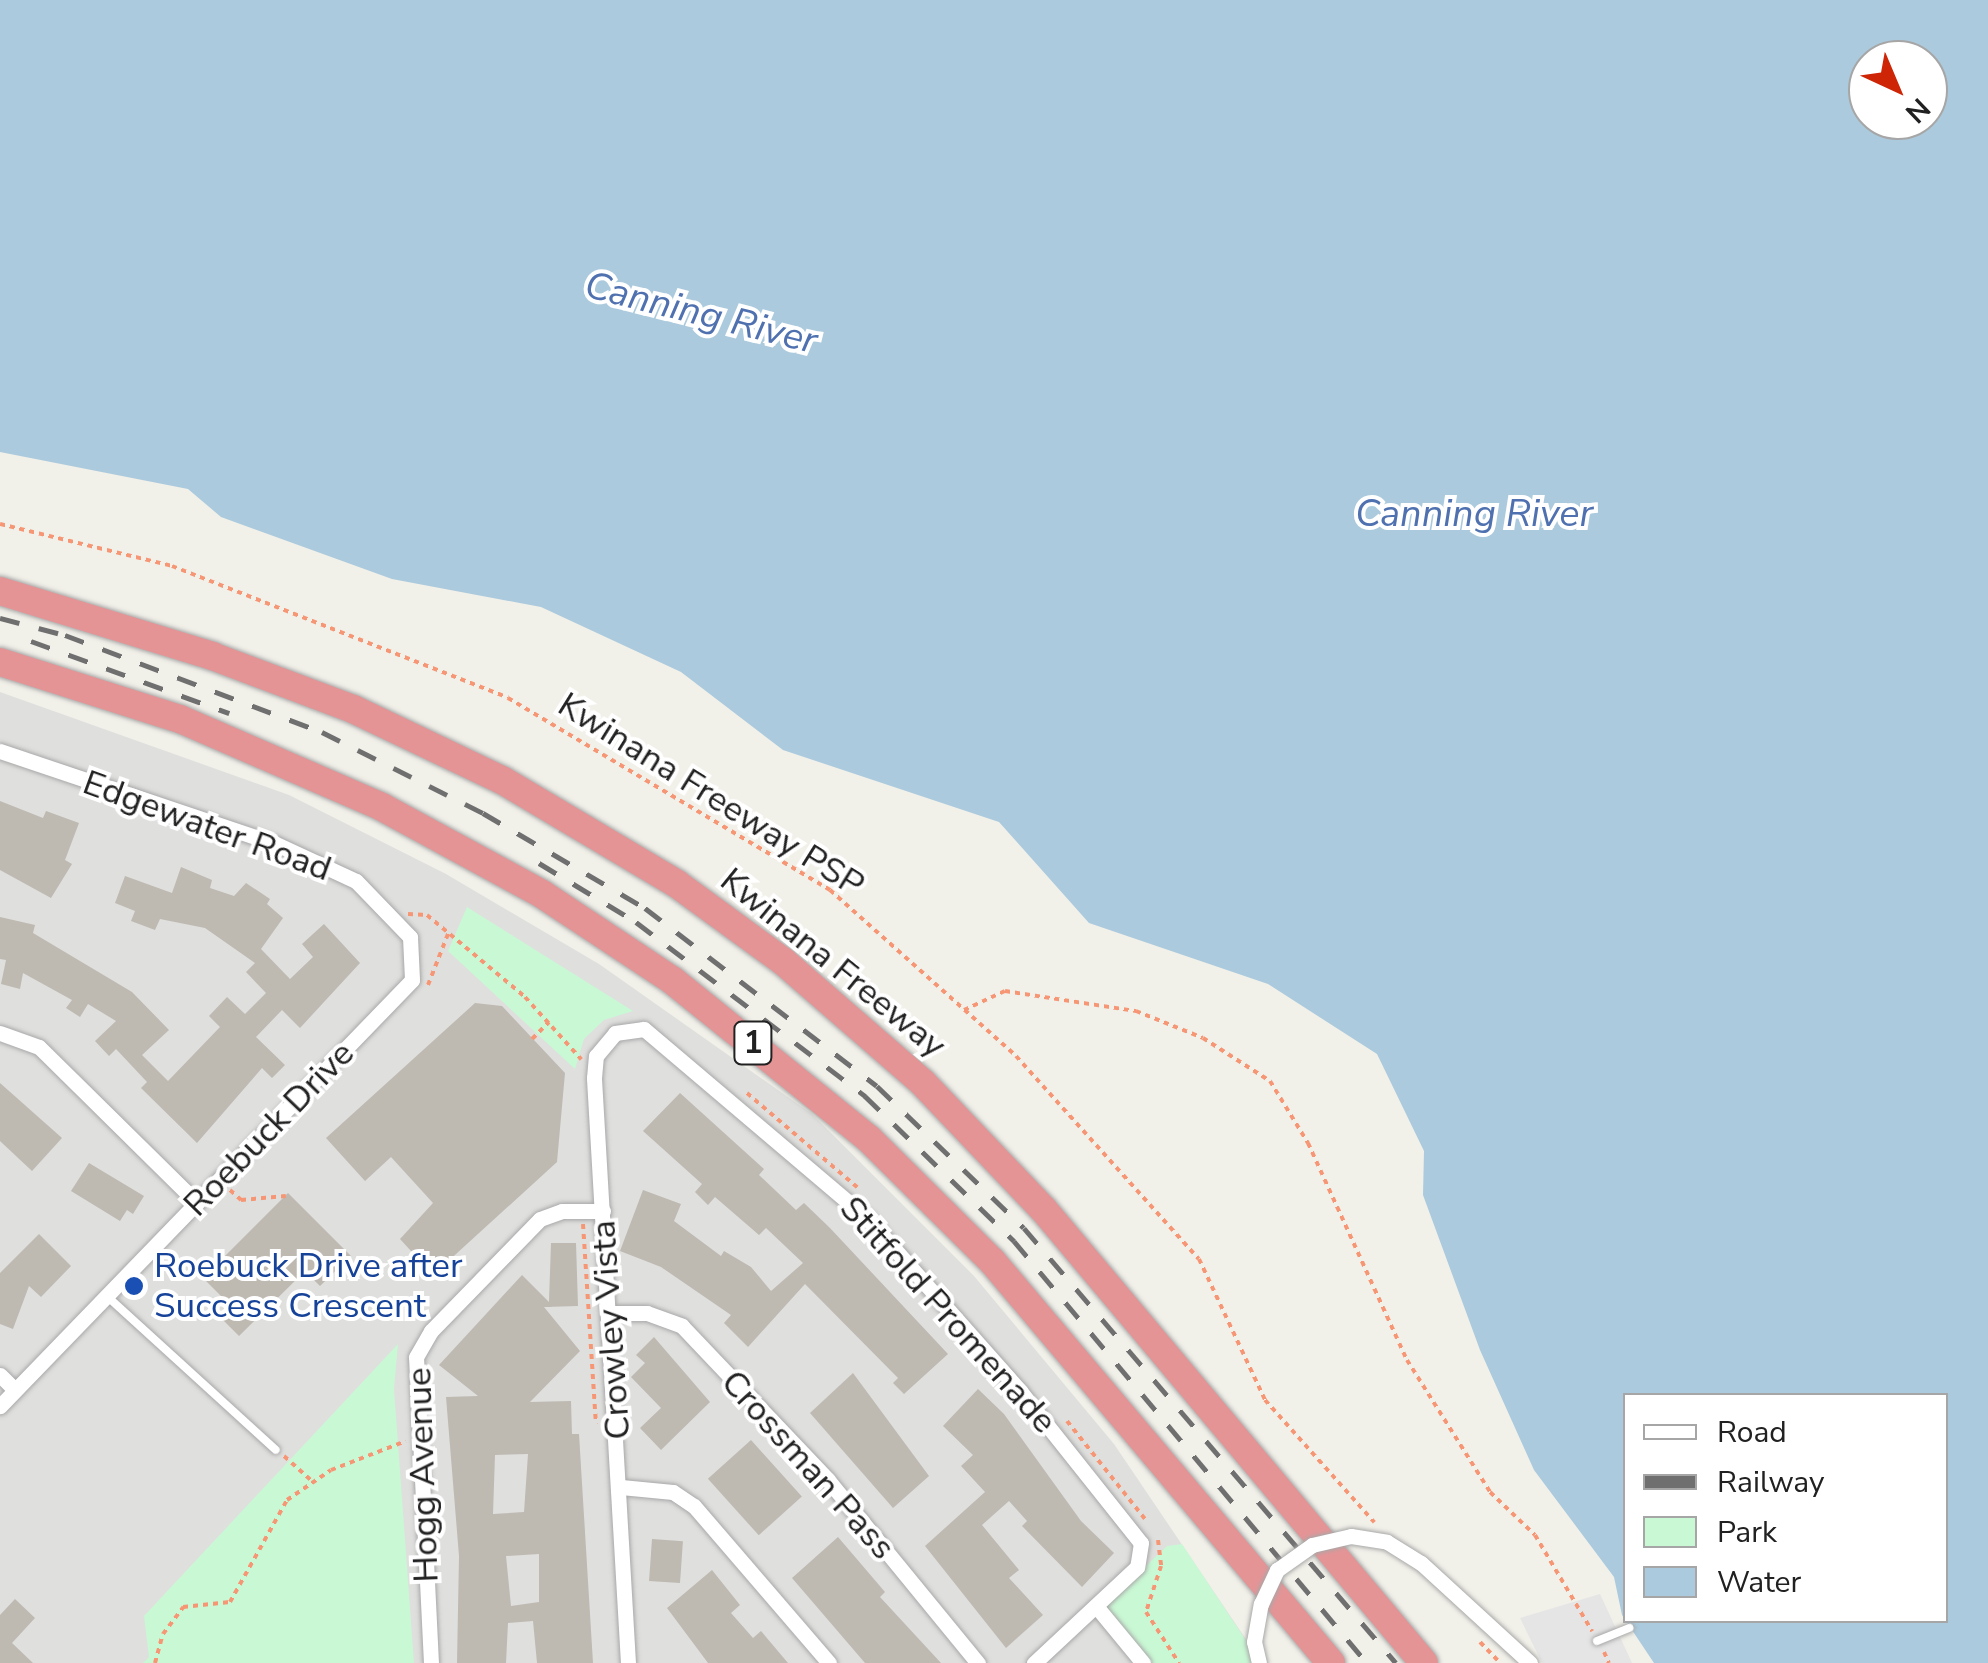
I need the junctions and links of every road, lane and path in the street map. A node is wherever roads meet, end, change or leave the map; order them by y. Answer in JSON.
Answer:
{"nodes":[{"id":1,"x":0,"y":524,"type":"edge"},
{"id":2,"x":0,"y":591,"type":"edge"},
{"id":3,"x":0,"y":662,"type":"edge"},
{"id":4,"x":0,"y":751,"type":"edge"},
{"id":5,"x":394,"y":914,"type":"junction"},
{"id":6,"x":412,"y":980,"type":"joint"},
{"id":7,"x":964,"y":1010,"type":"junction"},
{"id":8,"x":549,"y":1022,"type":"junction"},
{"id":9,"x":644,"y":1029,"type":"joint"},
{"id":10,"x":0,"y":1034,"type":"edge"},
{"id":11,"x":532,"y":1039,"type":"dead end"},
{"id":12,"x":585,"y":1049,"type":"dead end"},
{"id":13,"x":732,"y":1081,"type":"dead end"},
{"id":14,"x":219,"y":1180,"type":"junction"},
{"id":15,"x":862,"y":1192,"type":"dead end"},
{"id":16,"x":286,"y":1196,"type":"dead end"},
{"id":17,"x":197,"y":1203,"type":"junction"},
{"id":18,"x":582,"y":1210,"type":"junction"},
{"id":19,"x":603,"y":1211,"type":"junction"},
{"id":20,"x":110,"y":1299,"type":"junction"},
{"id":21,"x":611,"y":1313,"type":"junction"},
{"id":22,"x":0,"y":1375,"type":"edge"},
{"id":23,"x":16,"y":1390,"type":"junction"},
{"id":24,"x":0,"y":1406,"type":"edge"},
{"id":25,"x":1066,"y":1420,"type":"dead end"},
{"id":26,"x":403,"y":1424,"type":"dead end"},
{"id":27,"x":596,"y":1426,"type":"dead end"},
{"id":28,"x":411,"y":1440,"type":"junction"},
{"id":29,"x":276,"y":1450,"type":"joint"},
{"id":30,"x":406,"y":1459,"type":"dead end"},
{"id":31,"x":313,"y":1482,"type":"junction"},
{"id":32,"x":621,"y":1488,"type":"junction"},
{"id":33,"x":1192,"y":1496,"type":"junction"},
{"id":34,"x":1382,"y":1532,"type":"dead end"},
{"id":35,"x":1096,"y":1606,"type":"junction"},
{"id":36,"x":1629,"y":1628,"type":"dead end"},
{"id":37,"x":1474,"y":1634,"type":"dead end"},
{"id":38,"x":1597,"y":1641,"type":"junction"},
{"id":39,"x":155,"y":1663,"type":"edge"},
{"id":40,"x":431,"y":1663,"type":"edge"},
{"id":41,"x":628,"y":1663,"type":"edge"},
{"id":42,"x":829,"y":1663,"type":"edge"},
{"id":43,"x":978,"y":1663,"type":"edge"},
{"id":44,"x":1034,"y":1663,"type":"edge"},
{"id":45,"x":1142,"y":1663,"type":"edge"},
{"id":46,"x":1178,"y":1663,"type":"edge"},
{"id":47,"x":1259,"y":1663,"type":"edge"},
{"id":48,"x":1313,"y":1663,"type":"edge"},
{"id":49,"x":1331,"y":1663,"type":"edge"},
{"id":50,"x":1424,"y":1663,"type":"edge"},
{"id":51,"x":1500,"y":1663,"type":"edge"},
{"id":52,"x":1530,"y":1663,"type":"edge"},
{"id":53,"x":1609,"y":1663,"type":"edge"}],
"edges":[{"from":1,"to":7,"type":"path","name":"Kwinana Freeway PSP"},
{"from":2,"to":50,"type":"highway","name":"Kwinana Freeway","number":"1"},
{"from":3,"to":33,"type":"highway","number":"1"},
{"from":4,"to":5,"type":"street","name":"Edgewater Road"},
{"from":5,"to":6,"type":"street","name":"Edgewater Road"},
{"from":5,"to":8,"type":"path"},
{"from":6,"to":14,"type":"street","name":"Roebuck Drive"},
{"from":7,"to":34,"type":"path","name":"Kwinana Freeway PSP"},
{"from":7,"to":38,"type":"path"},
{"from":8,"to":11,"type":"path"},
{"from":8,"to":12,"type":"path"},
{"from":9,"to":19,"type":"street","name":"Crowley Vista"},
{"from":9,"to":35,"type":"street","name":"Stitfold Promenade"},
{"from":10,"to":17,"type":"street"},
{"from":13,"to":15,"type":"path"},
{"from":14,"to":16,"type":"path"},
{"from":14,"to":17,"type":"street","name":"Roebuck Drive"},
{"from":17,"to":20,"type":"street","name":"Roebuck Drive"},
{"from":18,"to":19,"type":"street","name":"Hogg Avenue"},
{"from":18,"to":27,"type":"path"},
{"from":18,"to":28,"type":"street","name":"Hogg Avenue"},
{"from":19,"to":21,"type":"street","name":"Crowley Vista"},
{"from":20,"to":23,"type":"street","name":"Roebuck Drive"},
{"from":20,"to":29,"type":"lane"},
{"from":21,"to":32,"type":"street","name":"Crowley Vista"},
{"from":21,"to":43,"type":"street","name":"Crossman Pass"},
{"from":22,"to":23,"type":"street"},
{"from":23,"to":24,"type":"street","name":"Roebuck Drive"},
{"from":25,"to":46,"type":"path"},
{"from":26,"to":28,"type":"path"},
{"from":28,"to":30,"type":"path"},
{"from":28,"to":31,"type":"path"},
{"from":28,"to":40,"type":"street","name":"Hogg Avenue"},
{"from":29,"to":31,"type":"path"},
{"from":31,"to":39,"type":"path"},
{"from":32,"to":41,"type":"street","name":"Crowley Vista"},
{"from":32,"to":42,"type":"street"},
{"from":33,"to":48,"type":"highway","number":"1"},
{"from":33,"to":49,"type":"highway","number":"1"},
{"from":35,"to":44,"type":"street"},
{"from":35,"to":45,"type":"street"},
{"from":36,"to":38,"type":"lane"},
{"from":37,"to":51,"type":"path"},
{"from":38,"to":53,"type":"path"},
{"from":47,"to":52,"type":"street","bridge":true}]}
